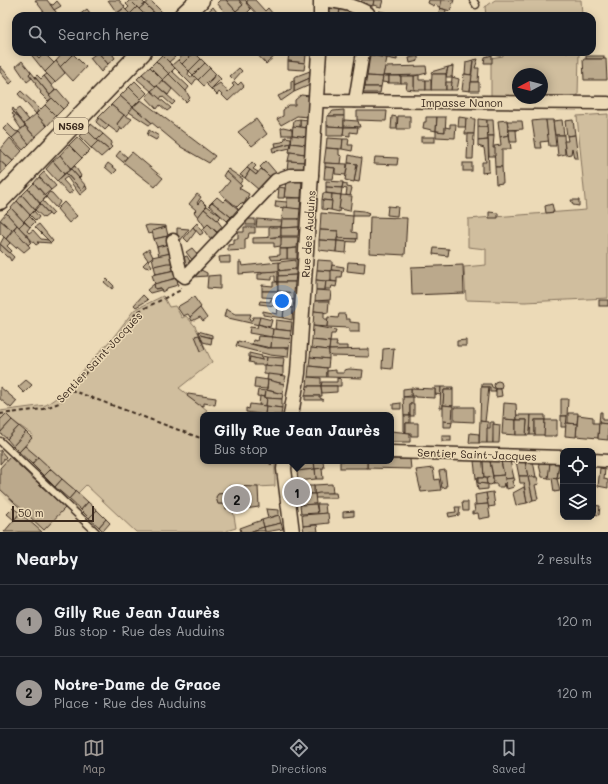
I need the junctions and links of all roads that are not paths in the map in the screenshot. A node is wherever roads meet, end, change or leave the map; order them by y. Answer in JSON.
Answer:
{"nodes":[{"id":1,"x":200,"y":0,"type":"edge"},
{"id":2,"x":321,"y":0,"type":"edge"},
{"id":3,"x":187,"y":12,"type":"edge"},
{"id":4,"x":321,"y":12,"type":"edge"},
{"id":5,"x":366,"y":12,"type":"edge"},
{"id":6,"x":138,"y":56,"type":"edge"},
{"id":7,"x":319,"y":56,"type":"edge"},
{"id":8,"x":362,"y":56,"type":"edge"},
{"id":9,"x":317,"y":100,"type":"junction"},
{"id":10,"x":355,"y":101,"type":"junction"},
{"id":11,"x":608,"y":103,"type":"edge"},
{"id":12,"x":312,"y":175,"type":"junction"},
{"id":13,"x":0,"y":200,"type":"edge"},
{"id":14,"x":173,"y":240,"type":"dead end"},
{"id":15,"x":292,"y":412,"type":"edge"},
{"id":16,"x":0,"y":441,"type":"edge"},
{"id":17,"x":394,"y":452,"type":"edge"},
{"id":18,"x":560,"y":458,"type":"edge"},
{"id":19,"x":596,"y":460,"type":"edge"},
{"id":20,"x":608,"y":461,"type":"edge"},
{"id":21,"x":285,"y":464,"type":"edge"},
{"id":22,"x":96,"y":532,"type":"edge"},
{"id":23,"x":292,"y":532,"type":"edge"}],
"edges":[{"from":1,"to":3,"type":"main road"},
{"from":2,"to":4,"type":"street"},
{"from":2,"to":5,"type":"street"},
{"from":6,"to":13,"type":"main road","number":"N569"},
{"from":7,"to":9,"type":"street","name":"Rue des Auduins"},
{"from":8,"to":10,"type":"street"},
{"from":9,"to":10,"type":"street","name":"Impasse Nanon"},
{"from":9,"to":12,"type":"street","name":"Rue des Auduins"},
{"from":10,"to":11,"type":"street","name":"Impasse Nanon"},
{"from":12,"to":14,"type":"street"},
{"from":12,"to":15,"type":"street","name":"Rue des Auduins"},
{"from":16,"to":22,"type":"lane"},
{"from":17,"to":18,"type":"street","name":"Sentier Saint-Jacques"},
{"from":19,"to":20,"type":"street"},
{"from":21,"to":23,"type":"street"}]}
